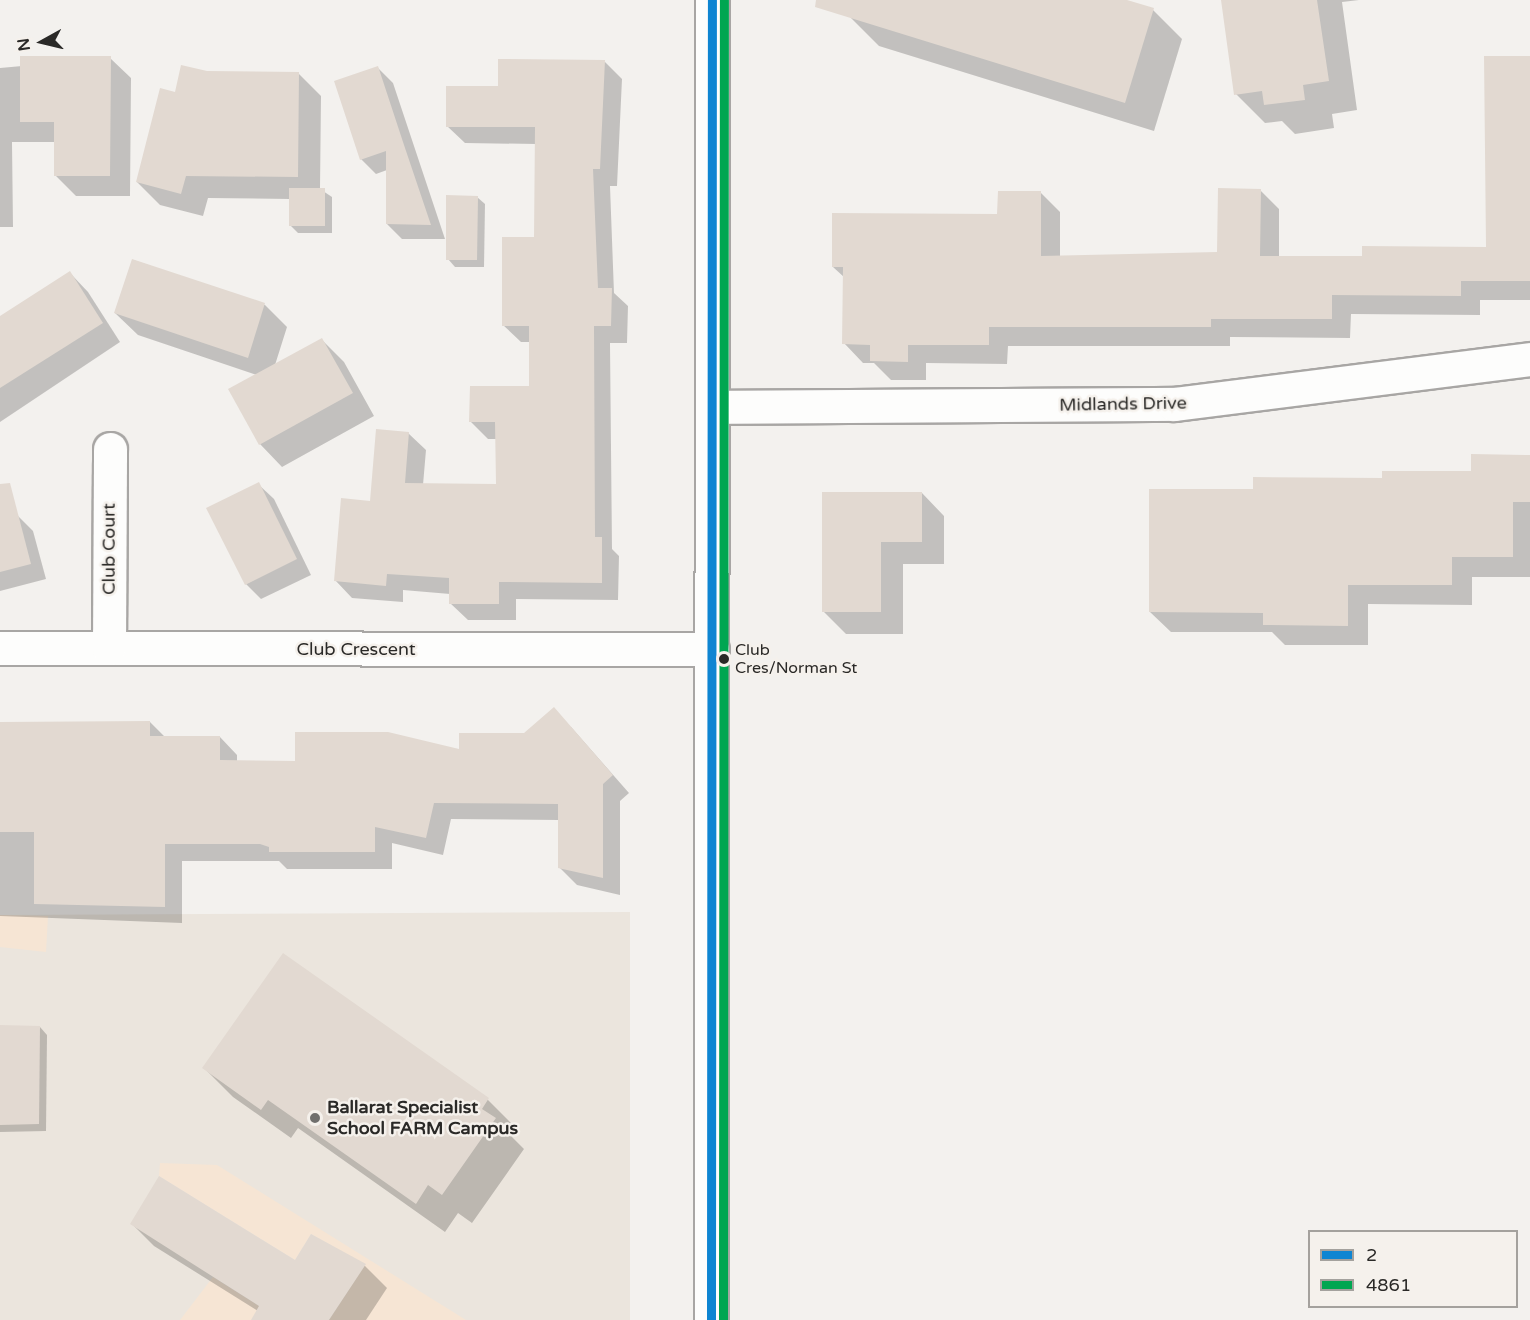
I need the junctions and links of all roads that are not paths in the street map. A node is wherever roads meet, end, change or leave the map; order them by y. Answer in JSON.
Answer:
{"nodes":[{"id":1,"x":712,"y":0,"type":"edge"},
{"id":2,"x":1530,"y":359,"type":"edge"},
{"id":3,"x":712,"y":407,"type":"junction"},
{"id":4,"x":110,"y":449,"type":"dead end"},
{"id":5,"x":0,"y":648,"type":"edge"},
{"id":6,"x":108,"y":648,"type":"junction"},
{"id":7,"x":712,"y":649,"type":"junction"},
{"id":8,"x":711,"y":1320,"type":"edge"}],
"edges":[{"from":1,"to":3,"type":"street"},
{"from":2,"to":3,"type":"street","name":"Midlands Drive"},
{"from":3,"to":7,"type":"street"},
{"from":4,"to":6,"type":"street","name":"Club Court"},
{"from":5,"to":6,"type":"street","name":"Club Crescent"},
{"from":6,"to":7,"type":"street","name":"Club Crescent"},
{"from":7,"to":8,"type":"street"}]}
